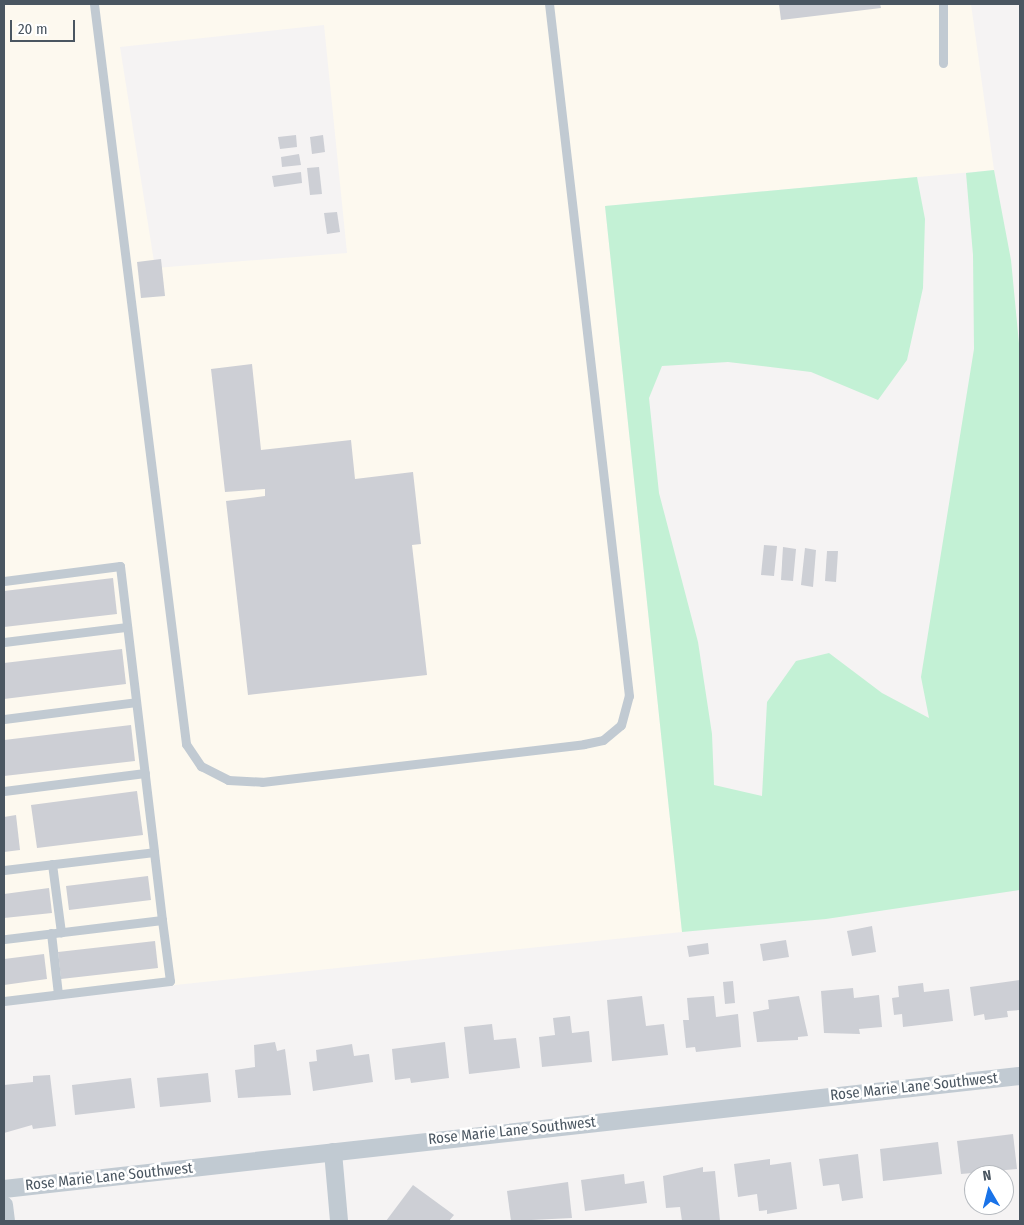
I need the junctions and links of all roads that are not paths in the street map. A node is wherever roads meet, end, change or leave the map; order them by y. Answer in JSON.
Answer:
{"nodes":[{"id":1,"x":94,"y":4,"type":"edge"},
{"id":2,"x":549,"y":4,"type":"edge"},
{"id":3,"x":944,"y":4,"type":"edge"},
{"id":4,"x":943,"y":64,"type":"dead end"},
{"id":5,"x":4,"y":582,"type":"edge"},
{"id":6,"x":127,"y":627,"type":"junction"},
{"id":7,"x":4,"y":642,"type":"edge"},
{"id":8,"x":136,"y":702,"type":"junction"},
{"id":9,"x":4,"y":719,"type":"edge"},
{"id":10,"x":145,"y":773,"type":"junction"},
{"id":11,"x":4,"y":791,"type":"edge"},
{"id":12,"x":154,"y":852,"type":"junction"},
{"id":13,"x":52,"y":864,"type":"junction"},
{"id":14,"x":4,"y":870,"type":"edge"},
{"id":15,"x":162,"y":920,"type":"junction"},
{"id":16,"x":56,"y":932,"type":"junction"},
{"id":17,"x":4,"y":939,"type":"edge"},
{"id":18,"x":58,"y":994,"type":"junction"},
{"id":19,"x":4,"y":1001,"type":"edge"},
{"id":20,"x":1020,"y":1076,"type":"edge"},
{"id":21,"x":333,"y":1152,"type":"junction"},
{"id":22,"x":4,"y":1188,"type":"edge"},
{"id":23,"x":4,"y":1205,"type":"edge"},
{"id":24,"x":6,"y":1221,"type":"edge"},
{"id":25,"x":339,"y":1221,"type":"edge"}],
"edges":[{"from":1,"to":2,"type":"lane"},
{"from":3,"to":4,"type":"lane"},
{"from":5,"to":6,"type":"lane"},
{"from":6,"to":7,"type":"lane"},
{"from":6,"to":8,"type":"lane"},
{"from":8,"to":9,"type":"lane"},
{"from":8,"to":10,"type":"lane"},
{"from":10,"to":11,"type":"lane"},
{"from":10,"to":12,"type":"lane"},
{"from":12,"to":13,"type":"lane"},
{"from":12,"to":15,"type":"lane"},
{"from":13,"to":14,"type":"lane"},
{"from":13,"to":16,"type":"lane"},
{"from":15,"to":16,"type":"lane"},
{"from":15,"to":18,"type":"lane"},
{"from":16,"to":17,"type":"lane"},
{"from":16,"to":18,"type":"lane"},
{"from":18,"to":19,"type":"lane"},
{"from":20,"to":21,"type":"street","name":"Rose Marie Lane Southwest"},
{"from":21,"to":22,"type":"street","name":"Rose Marie Lane Southwest"},
{"from":21,"to":25,"type":"street"},
{"from":23,"to":24,"type":"street"}]}
